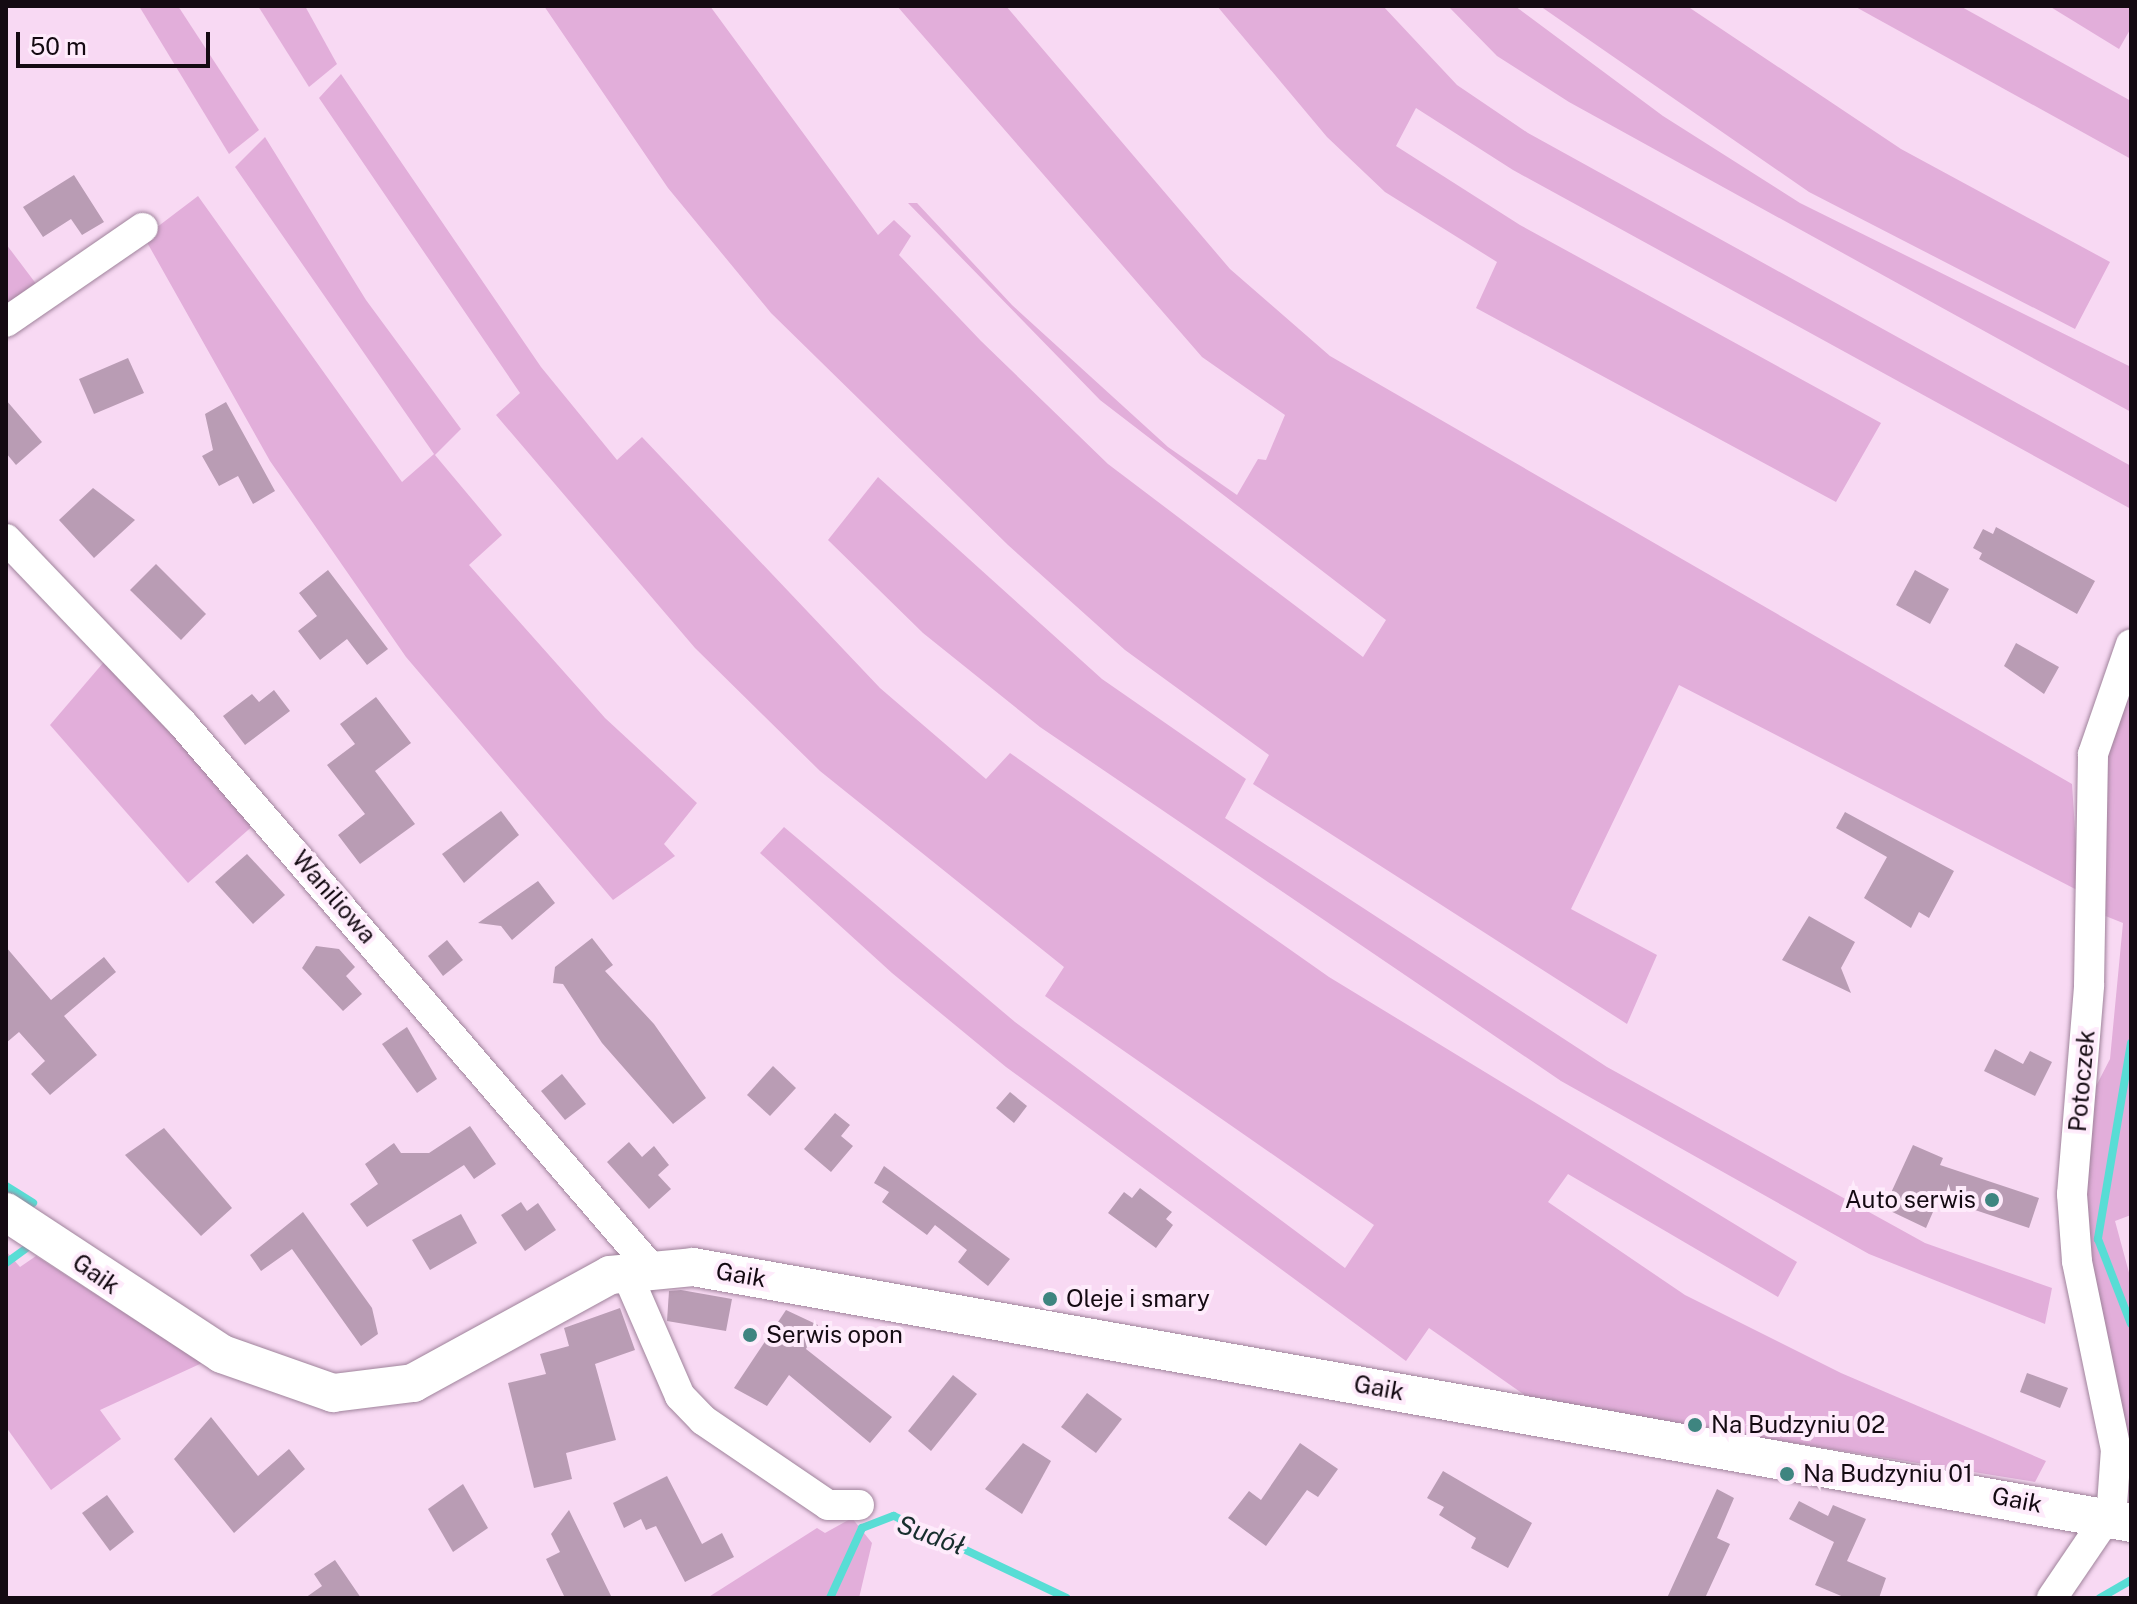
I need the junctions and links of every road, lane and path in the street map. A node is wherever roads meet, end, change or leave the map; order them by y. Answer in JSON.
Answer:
{"nodes":[{"id":1,"x":143,"y":228,"type":"dead end"},
{"id":2,"x":6,"y":322,"type":"edge"},
{"id":3,"x":6,"y":539,"type":"edge"},
{"id":4,"x":2131,"y":644,"type":"edge"},
{"id":5,"x":6,"y":1212,"type":"edge"},
{"id":6,"x":638,"y":1270,"type":"junction"},
{"id":7,"x":859,"y":1505,"type":"dead end"},
{"id":8,"x":2116,"y":1520,"type":"edge"},
{"id":9,"x":2052,"y":1598,"type":"edge"}],
"edges":[{"from":1,"to":2,"type":"street"},
{"from":3,"to":6,"type":"street","name":"Waniliowa"},
{"from":4,"to":8,"type":"street","name":"Potoczek"},
{"from":5,"to":6,"type":"street","name":"Gaik"},
{"from":6,"to":7,"type":"street"},
{"from":6,"to":8,"type":"street","name":"Gaik"},
{"from":8,"to":9,"type":"street"}]}
